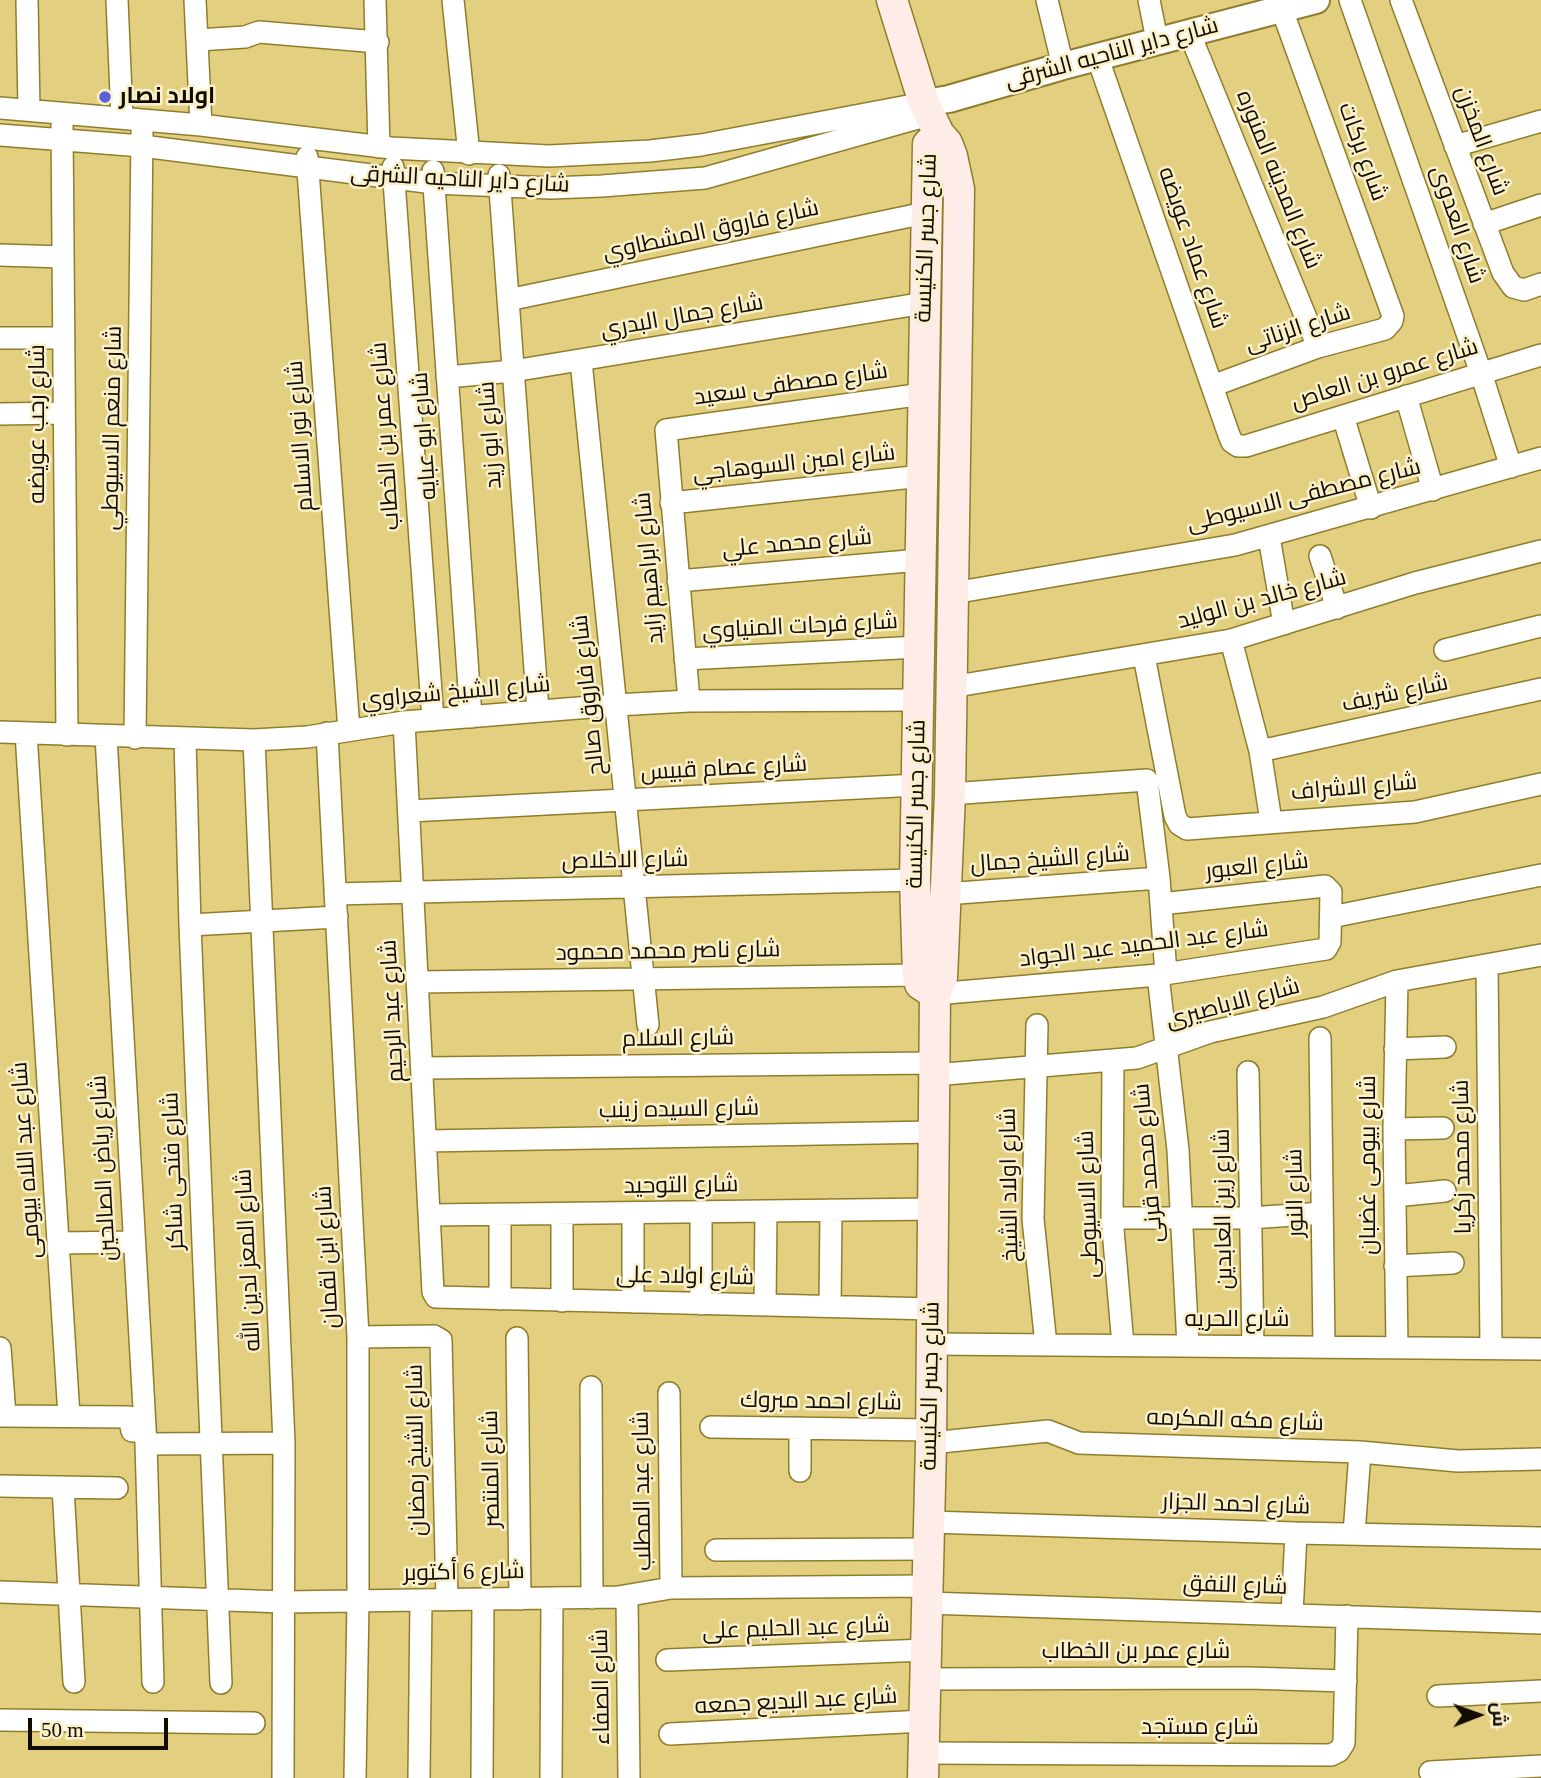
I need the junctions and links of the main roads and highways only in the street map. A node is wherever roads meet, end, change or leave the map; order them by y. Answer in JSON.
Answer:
{"nodes":[{"id":1,"x":892,"y":0,"type":"edge"},
{"id":2,"x":935,"y":113,"type":"junction"},
{"id":3,"x":926,"y":984,"type":"junction"},
{"id":4,"x":923,"y":1766,"type":"edge"}],
"edges":[{"from":1,"to":2,"type":"main road"},
{"from":2,"to":3,"type":"main road","name":"شارع جسر الكنيسة"},
{"from":2,"to":3,"type":"main road","name":"شارع جسر الكنيسة"},
{"from":3,"to":4,"type":"main road","name":"شارع جسر الكنيسة"}]}
